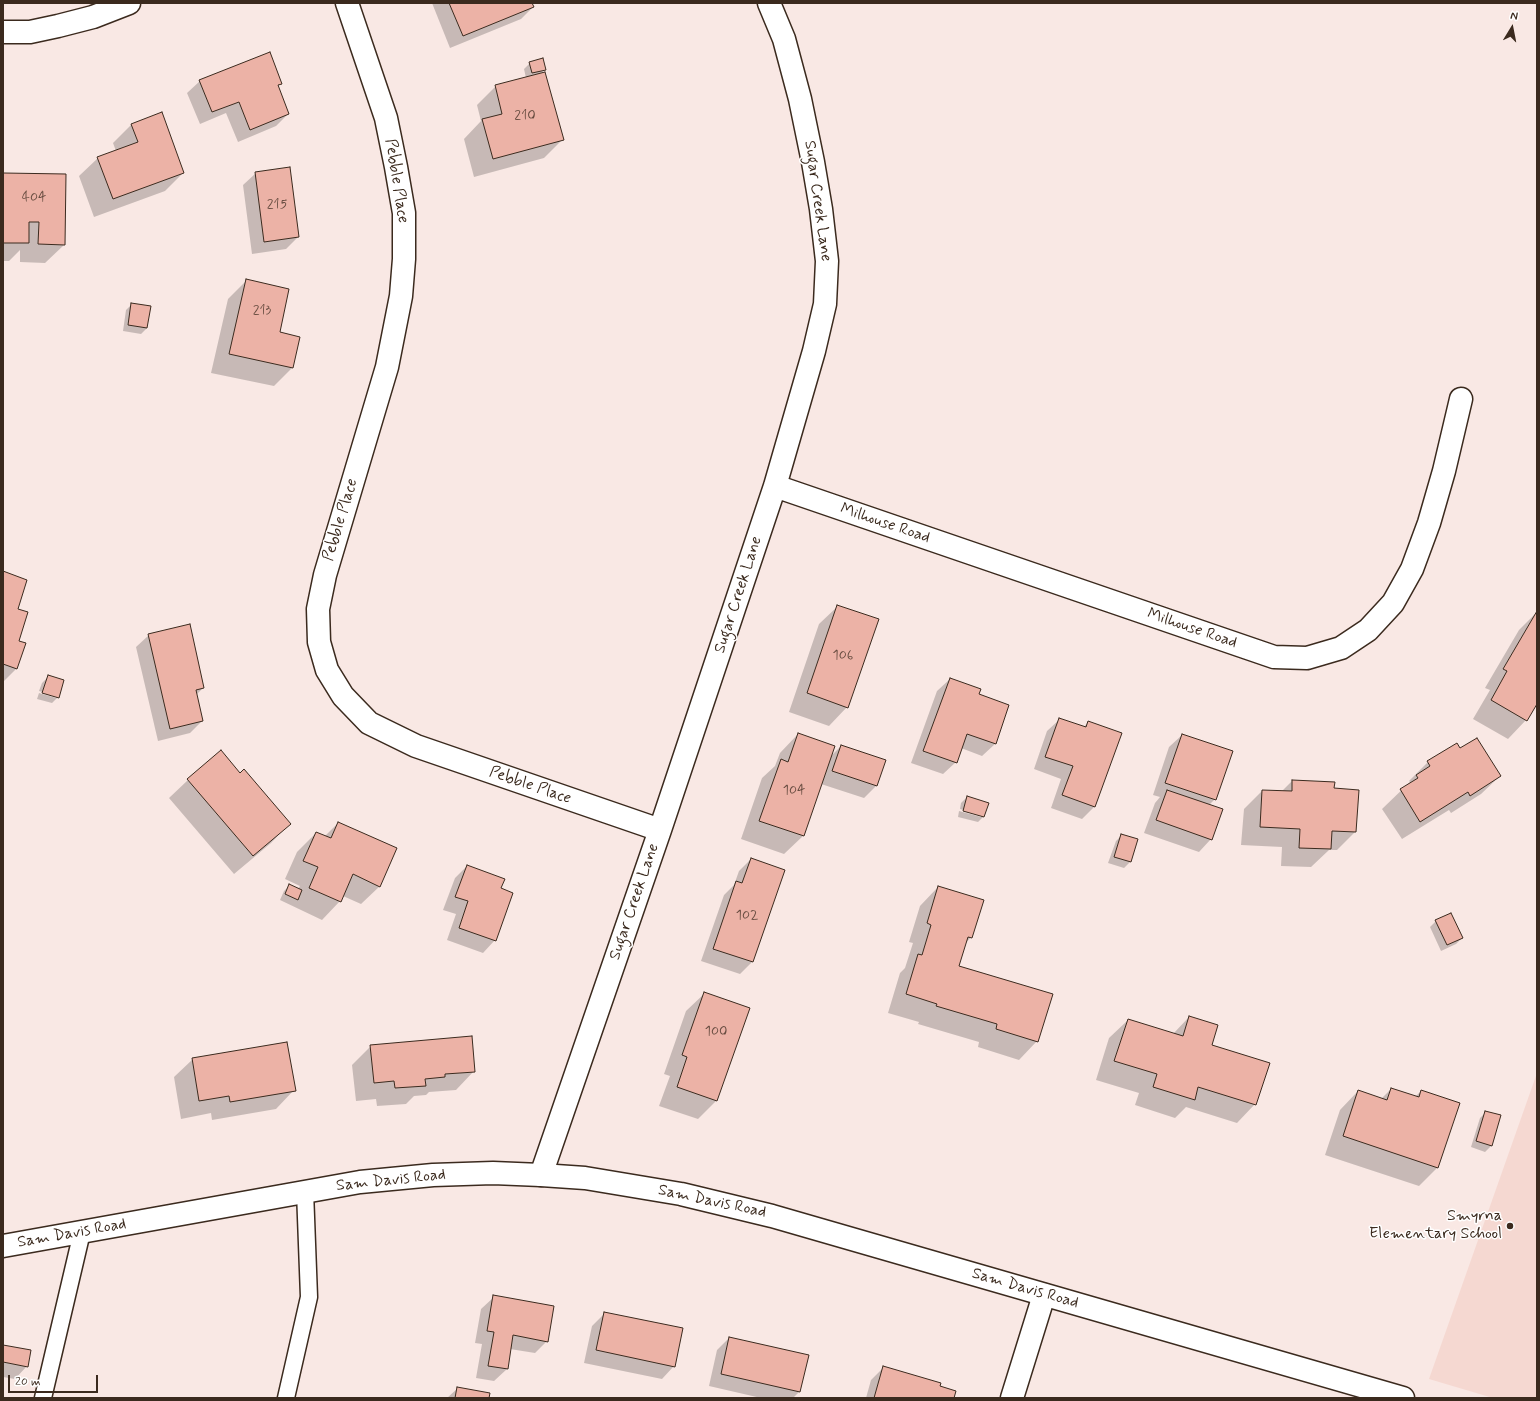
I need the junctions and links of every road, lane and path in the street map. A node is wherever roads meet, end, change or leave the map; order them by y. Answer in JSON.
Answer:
{"nodes":[{"id":1,"x":129,"y":3,"type":"edge"},
{"id":2,"x":347,"y":3,"type":"edge"},
{"id":3,"x":769,"y":3,"type":"edge"},
{"id":4,"x":3,"y":32,"type":"edge"},
{"id":5,"x":1461,"y":399,"type":"dead end"},
{"id":6,"x":775,"y":486,"type":"junction"},
{"id":7,"x":660,"y":830,"type":"junction"},
{"id":8,"x":541,"y":1175,"type":"junction"},
{"id":9,"x":305,"y":1191,"type":"junction"},
{"id":10,"x":82,"y":1232,"type":"junction"},
{"id":11,"x":3,"y":1246,"type":"edge"},
{"id":12,"x":1044,"y":1295,"type":"junction"},
{"id":13,"x":43,"y":1398,"type":"edge"},
{"id":14,"x":286,"y":1398,"type":"edge"},
{"id":15,"x":1012,"y":1398,"type":"edge"},
{"id":16,"x":1403,"y":1398,"type":"edge"}],
"edges":[{"from":1,"to":4,"type":"street"},
{"from":2,"to":7,"type":"street","name":"Pebble Place"},
{"from":3,"to":6,"type":"street","name":"Sugar Creek Lane"},
{"from":5,"to":6,"type":"street","name":"Milhouse Road"},
{"from":6,"to":7,"type":"street","name":"Sugar Creek Lane"},
{"from":7,"to":8,"type":"street","name":"Sugar Creek Lane"},
{"from":8,"to":9,"type":"street","name":"Sam Davis Road"},
{"from":8,"to":12,"type":"street","name":"Sam Davis Road"},
{"from":9,"to":10,"type":"street","name":"Sam Davis Road"},
{"from":9,"to":14,"type":"lane"},
{"from":10,"to":11,"type":"street","name":"Sam Davis Road"},
{"from":10,"to":13,"type":"lane"},
{"from":12,"to":15,"type":"street"},
{"from":12,"to":16,"type":"street","name":"Sam Davis Road"}]}
